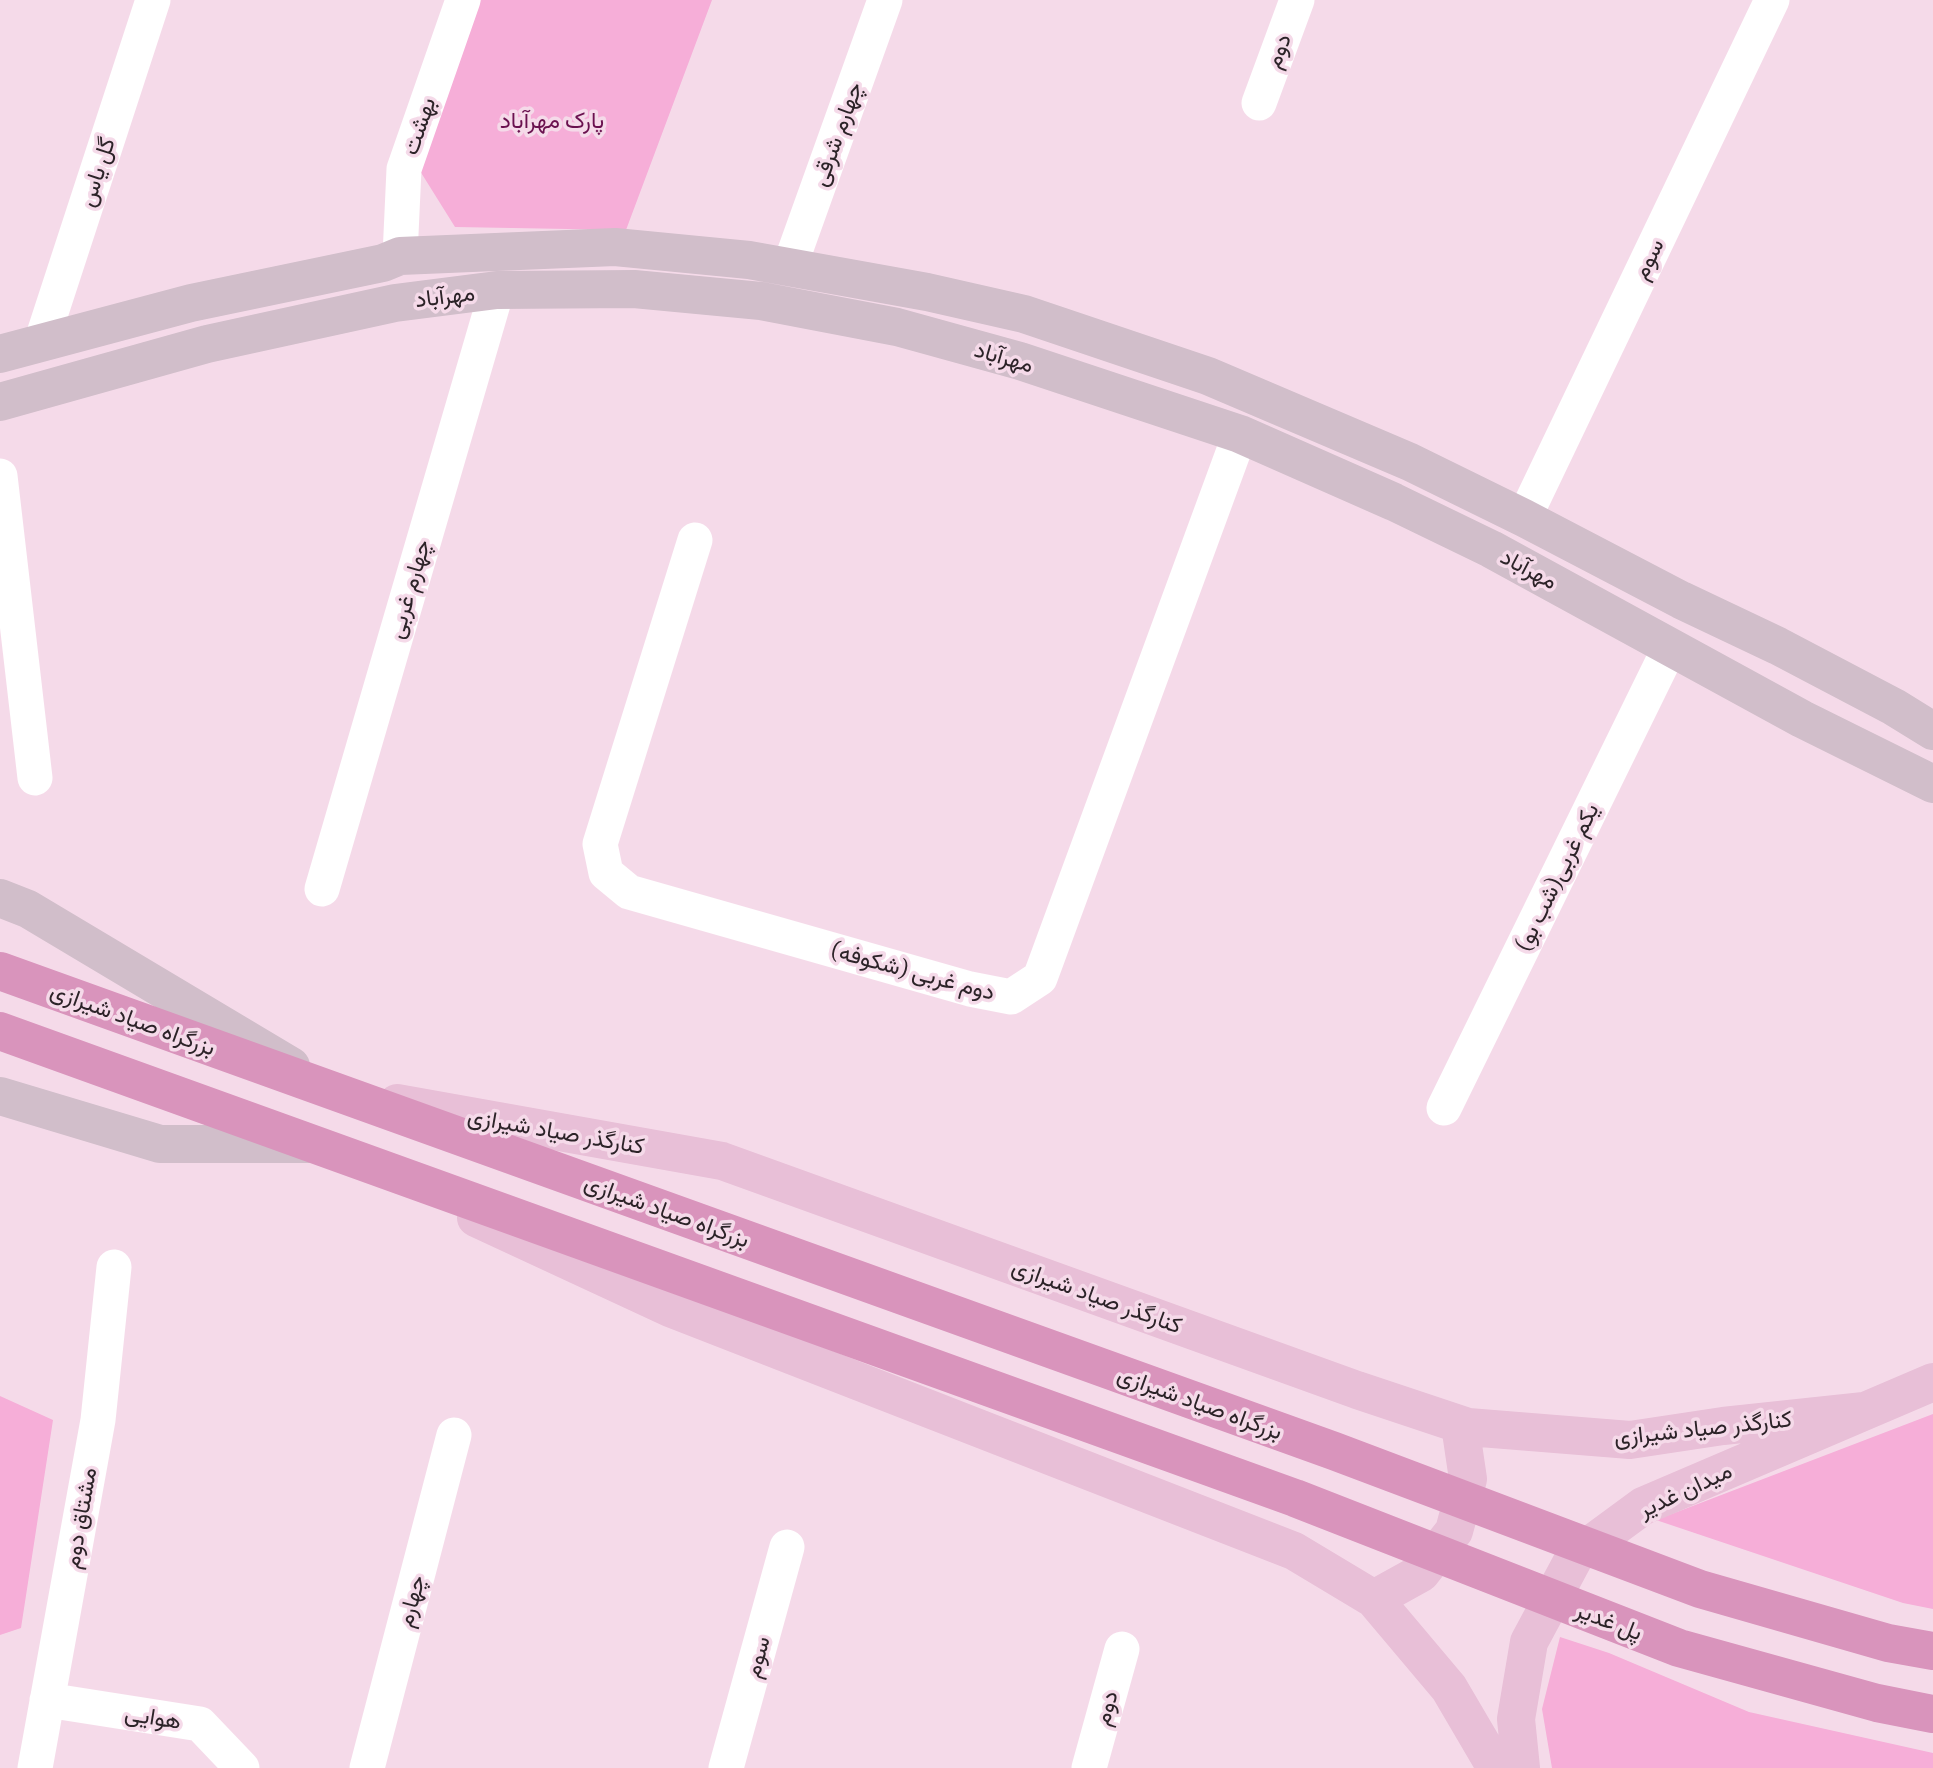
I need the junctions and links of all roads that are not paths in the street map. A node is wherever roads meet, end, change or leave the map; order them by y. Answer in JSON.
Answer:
{"nodes":[{"id":1,"x":153,"y":0,"type":"edge"},
{"id":2,"x":463,"y":0,"type":"edge"},
{"id":3,"x":885,"y":0,"type":"edge"},
{"id":4,"x":1297,"y":0,"type":"edge"},
{"id":5,"x":1772,"y":0,"type":"edge"},
{"id":6,"x":1259,"y":103,"type":"dead end"},
{"id":7,"x":400,"y":256,"type":"junction"},
{"id":8,"x":789,"y":268,"type":"junction"},
{"id":9,"x":497,"y":289,"type":"junction"},
{"id":10,"x":41,"y":343,"type":"junction"},
{"id":11,"x":0,"y":354,"type":"edge"},
{"id":12,"x":0,"y":402,"type":"edge"},
{"id":13,"x":1240,"y":433,"type":"junction"},
{"id":14,"x":0,"y":475,"type":"edge"},
{"id":15,"x":1524,"y":518,"type":"junction"},
{"id":16,"x":695,"y":540,"type":"dead end"},
{"id":17,"x":1670,"y":647,"type":"junction"},
{"id":18,"x":1930,"y":722,"type":"edge"},
{"id":19,"x":35,"y":778,"type":"dead end"},
{"id":20,"x":1933,"y":784,"type":"edge"},
{"id":21,"x":322,"y":888,"type":"dead end"},
{"id":22,"x":0,"y":898,"type":"edge"},
{"id":23,"x":0,"y":971,"type":"edge"},
{"id":24,"x":0,"y":1031,"type":"edge"},
{"id":25,"x":335,"y":1092,"type":"junction"},
{"id":26,"x":0,"y":1096,"type":"edge"},
{"id":27,"x":1444,"y":1108,"type":"dead end"},
{"id":28,"x":319,"y":1144,"type":"junction"},
{"id":29,"x":114,"y":1267,"type":"dead end"},
{"id":30,"x":1933,"y":1355,"type":"edge"},
{"id":31,"x":1933,"y":1382,"type":"edge"},
{"id":32,"x":1877,"y":1406,"type":"junction"},
{"id":33,"x":1460,"y":1425,"type":"junction"},
{"id":34,"x":454,"y":1434,"type":"dead end"},
{"id":35,"x":787,"y":1547,"type":"dead end"},
{"id":36,"x":1374,"y":1599,"type":"junction"},
{"id":37,"x":1122,"y":1649,"type":"dead end"},
{"id":38,"x":1933,"y":1651,"type":"edge"},
{"id":39,"x":47,"y":1700,"type":"junction"},
{"id":40,"x":1933,"y":1714,"type":"edge"},
{"id":41,"x":35,"y":1768,"type":"edge"},
{"id":42,"x":242,"y":1768,"type":"edge"},
{"id":43,"x":367,"y":1768,"type":"edge"},
{"id":44,"x":726,"y":1768,"type":"edge"},
{"id":45,"x":1089,"y":1768,"type":"edge"},
{"id":46,"x":1496,"y":1768,"type":"edge"},
{"id":47,"x":1521,"y":1768,"type":"edge"}],
"edges":[{"from":1,"to":10,"type":"street","name":"گل یاس"},
{"from":2,"to":7,"type":"street","name":"بهشت"},
{"from":3,"to":8,"type":"street","name":"چهارم شرقی"},
{"from":4,"to":6,"type":"street","name":"دوم"},
{"from":5,"to":15,"type":"street","name":"سوم"},
{"from":7,"to":8,"type":"main road","name":"مهرآباد"},
{"from":7,"to":10,"type":"main road","name":"مهرآباد"},
{"from":8,"to":15,"type":"main road","name":"مهرآباد"},
{"from":9,"to":12,"type":"main road","name":"مهرآباد"},
{"from":9,"to":13,"type":"main road","name":"مهرآباد"},
{"from":9,"to":21,"type":"street","name":"چهارم غربی"},
{"from":10,"to":11,"type":"main road","name":"مهرآباد"},
{"from":13,"to":16,"type":"street","name":"دوم غربی (شکوفه)"},
{"from":13,"to":17,"type":"main road","name":"مهرآباد"},
{"from":14,"to":19,"type":"street"},
{"from":15,"to":18,"type":"main road","name":"مهرآباد"},
{"from":17,"to":20,"type":"main road","name":"مهرآباد"},
{"from":17,"to":27,"type":"street","name":"یکم غربی(شب بو)"},
{"from":22,"to":25,"type":"main road"},
{"from":23,"to":25,"type":"highway","name":"بزرگراه صیاد شیرازی"},
{"from":24,"to":28,"type":"highway"},
{"from":25,"to":33,"type":"main road","name":"کنارگذر صیاد شیرازی"},
{"from":25,"to":38,"type":"highway","name":"بزرگراه صیاد شیرازی"},
{"from":26,"to":28,"type":"main road"},
{"from":28,"to":36,"type":"main road"},
{"from":28,"to":40,"type":"highway","name":"پل غدیر"},
{"from":29,"to":39,"type":"street","name":"مشتاق دوم"},
{"from":30,"to":32,"type":"main road"},
{"from":31,"to":32,"type":"main road","name":"میدان غدیر"},
{"from":32,"to":33,"type":"main road","name":"کنارگذر صیاد شیرازی"},
{"from":32,"to":47,"type":"main road","name":"میدان غدیر"},
{"from":33,"to":36,"type":"main road"},
{"from":34,"to":43,"type":"street","name":"چهارم"},
{"from":35,"to":44,"type":"street","name":"سوم"},
{"from":36,"to":46,"type":"main road"},
{"from":37,"to":45,"type":"street","name":"دوم"},
{"from":39,"to":41,"type":"street","name":"مشتاق دوم"},
{"from":39,"to":42,"type":"street","name":"هوایی"}]}
